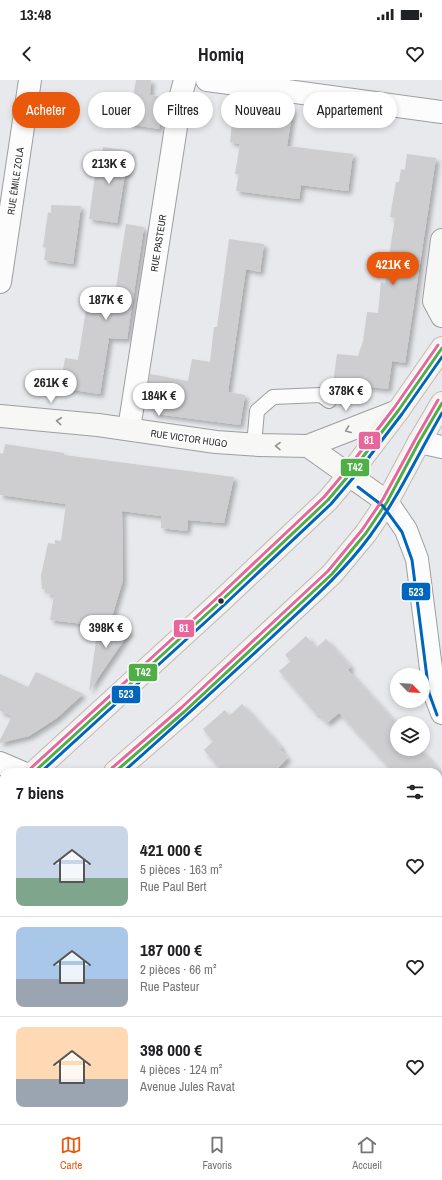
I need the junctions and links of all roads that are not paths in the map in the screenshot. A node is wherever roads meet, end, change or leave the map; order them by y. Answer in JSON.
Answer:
{"nodes":[{"id":1,"x":30,"y":80,"type":"edge"},
{"id":2,"x":185,"y":80,"type":"edge"},
{"id":3,"x":207,"y":80,"type":"edge"},
{"id":4,"x":442,"y":112,"type":"edge"},
{"id":5,"x":442,"y":240,"type":"edge"},
{"id":6,"x":0,"y":282,"type":"edge"},
{"id":7,"x":442,"y":316,"type":"edge"},
{"id":8,"x":442,"y":348,"type":"edge"},
{"id":9,"x":329,"y":401,"type":"dead end"},
{"id":10,"x":442,"y":403,"type":"edge"},
{"id":11,"x":398,"y":411,"type":"junction"},
{"id":12,"x":0,"y":416,"type":"edge"},
{"id":13,"x":129,"y":429,"type":"junction"},
{"id":14,"x":419,"y":442,"type":"junction"},
{"id":15,"x":254,"y":445,"type":"junction"},
{"id":16,"x":308,"y":446,"type":"junction"},
{"id":17,"x":442,"y":447,"type":"edge"},
{"id":18,"x":350,"y":475,"type":"junction"},
{"id":19,"x":387,"y":502,"type":"junction"},
{"id":20,"x":442,"y":713,"type":"edge"},
{"id":21,"x":0,"y":763,"type":"edge"},
{"id":22,"x":12,"y":768,"type":"edge"},
{"id":23,"x":38,"y":768,"type":"edge"},
{"id":24,"x":120,"y":768,"type":"edge"}],
"edges":[{"from":1,"to":6,"type":"street","name":"RUE ÉMILE ZOLA"},
{"from":2,"to":13,"type":"street","name":"RUE PASTEUR"},
{"from":3,"to":4,"type":"street"},
{"from":5,"to":7,"type":"main road"},
{"from":8,"to":11,"type":"main road"},
{"from":9,"to":15,"type":"lane"},
{"from":10,"to":14,"type":"main road"},
{"from":11,"to":16,"type":"main road","name":"RUE VICTOR HUGO","one_way":true},
{"from":11,"to":18,"type":"main road"},
{"from":13,"to":12,"type":"main road","name":"RUE VICTOR HUGO","one_way":true},
{"from":13,"to":15,"type":"main road","name":"RUE VICTOR HUGO"},
{"from":14,"to":17,"type":"street"},
{"from":14,"to":19,"type":"main road"},
{"from":16,"to":15,"type":"main road","name":"RUE VICTOR HUGO","one_way":true},
{"from":16,"to":18,"type":"main road"},
{"from":18,"to":19,"type":"main road"},
{"from":18,"to":23,"type":"main road"},
{"from":19,"to":20,"type":"street"},
{"from":19,"to":24,"type":"main road"},
{"from":21,"to":22,"type":"street"}]}
